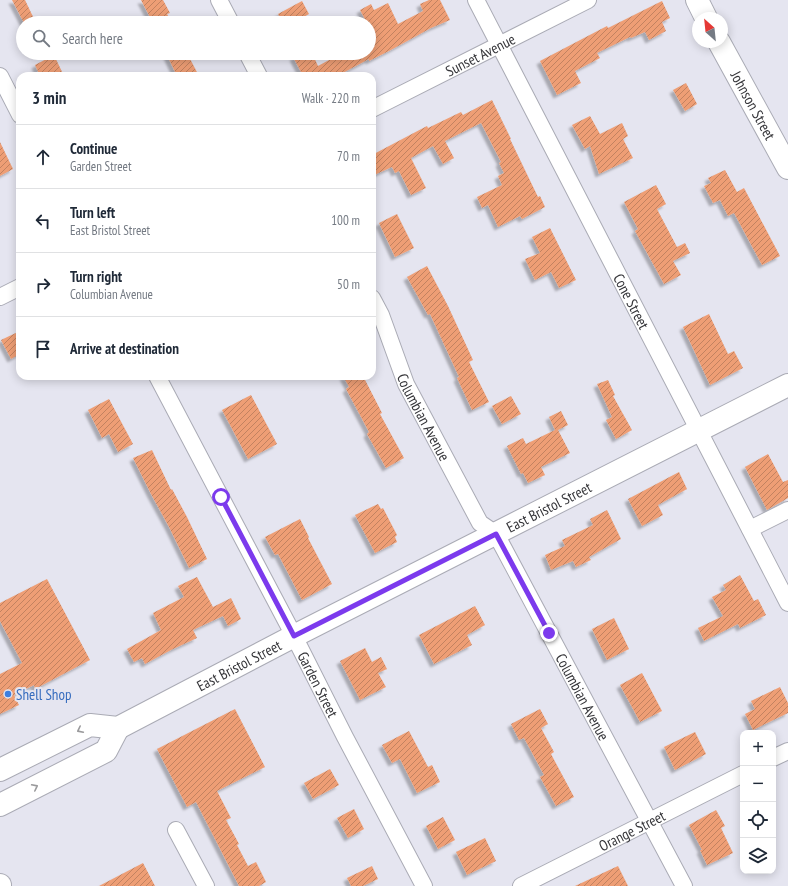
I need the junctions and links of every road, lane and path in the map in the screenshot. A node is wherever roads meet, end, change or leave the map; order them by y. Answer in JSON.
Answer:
{"nodes":[{"id":1,"x":219,"y":0,"type":"edge"},
{"id":2,"x":476,"y":0,"type":"edge"},
{"id":3,"x":588,"y":0,"type":"edge"},
{"id":4,"x":697,"y":0,"type":"edge"},
{"id":5,"x":703,"y":12,"type":"edge"},
{"id":6,"x":227,"y":16,"type":"edge"},
{"id":7,"x":499,"y":45,"type":"junction"},
{"id":8,"x":723,"y":48,"type":"edge"},
{"id":9,"x":251,"y":60,"type":"edge"},
{"id":10,"x":257,"y":72,"type":"edge"},
{"id":11,"x":0,"y":76,"type":"edge"},
{"id":12,"x":16,"y":107,"type":"edge"},
{"id":13,"x":376,"y":107,"type":"edge"},
{"id":14,"x":788,"y":168,"type":"edge"},
{"id":15,"x":16,"y":289,"type":"edge"},
{"id":16,"x":0,"y":297,"type":"edge"},
{"id":17,"x":376,"y":306,"type":"edge"},
{"id":18,"x":159,"y":380,"type":"edge"},
{"id":19,"x":788,"y":385,"type":"edge"},
{"id":20,"x":699,"y":430,"type":"junction"},
{"id":21,"x":788,"y":510,"type":"edge"},
{"id":22,"x":750,"y":529,"type":"junction"},
{"id":23,"x":496,"y":534,"type":"junction"},
{"id":24,"x":788,"y":602,"type":"edge"},
{"id":25,"x":294,"y":636,"type":"junction"},
{"id":26,"x":118,"y":728,"type":"junction"},
{"id":27,"x":788,"y":751,"type":"edge"},
{"id":28,"x":776,"y":757,"type":"edge"},
{"id":29,"x":0,"y":770,"type":"edge"},
{"id":30,"x":740,"y":776,"type":"edge"},
{"id":31,"x":0,"y":805,"type":"edge"},
{"id":32,"x":650,"y":821,"type":"junction"},
{"id":33,"x":176,"y":830,"type":"dead end"},
{"id":34,"x":206,"y":886,"type":"edge"},
{"id":35,"x":424,"y":886,"type":"edge"},
{"id":36,"x":521,"y":886,"type":"edge"},
{"id":37,"x":684,"y":886,"type":"edge"}],
"edges":[{"from":1,"to":6,"type":"street"},
{"from":2,"to":7,"type":"street","name":"Cone Street"},
{"from":3,"to":7,"type":"street","name":"Sunset Avenue"},
{"from":4,"to":5,"type":"main road"},
{"from":7,"to":13,"type":"street","name":"Sunset Avenue"},
{"from":7,"to":20,"type":"street","name":"Cone Street"},
{"from":8,"to":14,"type":"main road","name":"Johnson Street"},
{"from":9,"to":10,"type":"street"},
{"from":11,"to":12,"type":"street"},
{"from":15,"to":16,"type":"street"},
{"from":17,"to":23,"type":"street","name":"Columbian Avenue"},
{"from":18,"to":25,"type":"street","name":"Garden Street"},
{"from":19,"to":20,"type":"main road","name":"East Bristol Street"},
{"from":20,"to":22,"type":"street","name":"Cone Street"},
{"from":20,"to":23,"type":"main road","name":"East Bristol Street"},
{"from":21,"to":22,"type":"street"},
{"from":22,"to":24,"type":"street","name":"Cone Street"},
{"from":23,"to":25,"type":"main road","name":"East Bristol Street"},
{"from":23,"to":32,"type":"street","name":"Columbian Avenue"},
{"from":25,"to":26,"type":"main road","name":"East Bristol Street"},
{"from":25,"to":35,"type":"street","name":"Garden Street"},
{"from":26,"to":29,"type":"main road","one_way":true},
{"from":31,"to":26,"type":"main road","one_way":true},
{"from":27,"to":28,"type":"street"},
{"from":30,"to":32,"type":"street","name":"Orange Street"},
{"from":32,"to":36,"type":"street","name":"Orange Street"},
{"from":32,"to":37,"type":"street","name":"Columbian Avenue"},
{"from":33,"to":34,"type":"street"}]}
